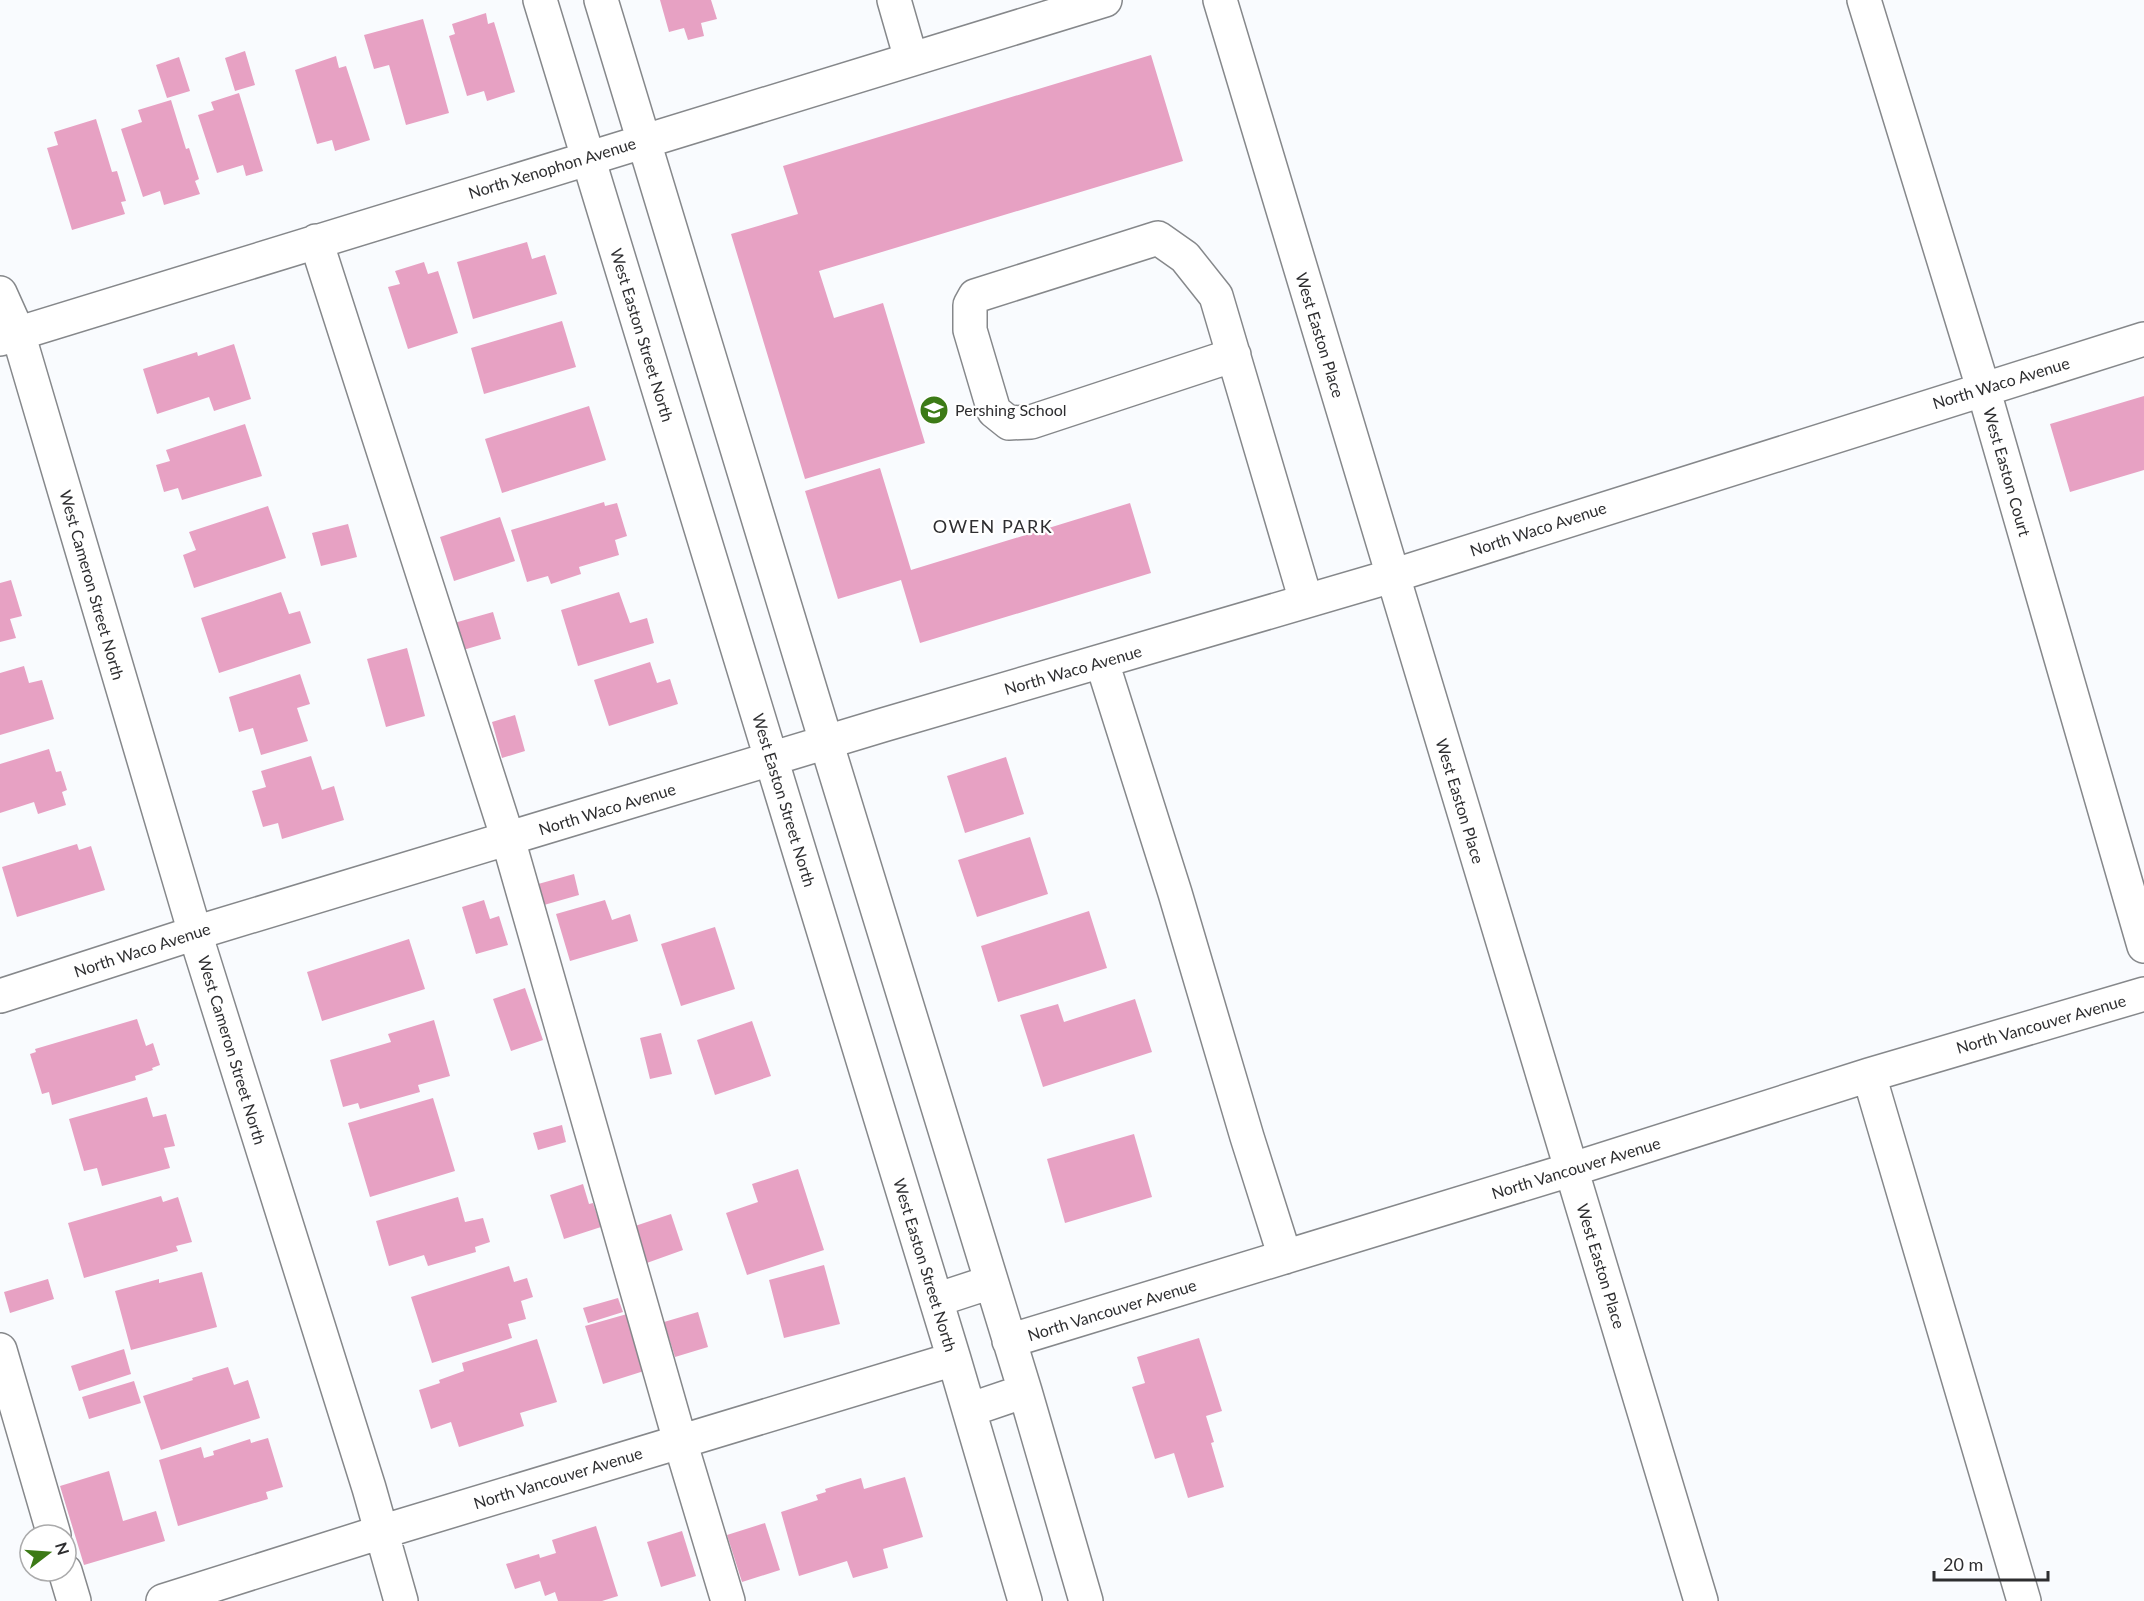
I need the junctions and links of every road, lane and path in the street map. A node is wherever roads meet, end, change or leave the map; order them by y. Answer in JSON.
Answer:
{"nodes":[{"id":1,"x":540,"y":0,"type":"edge"},
{"id":2,"x":601,"y":0,"type":"edge"},
{"id":3,"x":894,"y":0,"type":"edge"},
{"id":4,"x":1105,"y":0,"type":"edge"},
{"id":5,"x":1220,"y":0,"type":"edge"},
{"id":6,"x":1864,"y":0,"type":"edge"},
{"id":7,"x":911,"y":59,"type":"junction"},
{"id":8,"x":644,"y":141,"type":"junction"},
{"id":9,"x":587,"y":158,"type":"junction"},
{"id":10,"x":316,"y":241,"type":"junction"},
{"id":11,"x":0,"y":293,"type":"edge"},
{"id":12,"x":9,"y":336,"type":"edge"},
{"id":13,"x":2144,"y":339,"type":"edge"},
{"id":14,"x":1234,"y":355,"type":"junction"},
{"id":15,"x":1983,"y":388,"type":"junction"},
{"id":16,"x":1392,"y":576,"type":"junction"},
{"id":17,"x":1305,"y":601,"type":"junction"},
{"id":18,"x":1102,"y":662,"type":"junction"},
{"id":19,"x":826,"y":742,"type":"junction"},
{"id":20,"x":771,"y":759,"type":"junction"},
{"id":21,"x":508,"y":838,"type":"junction"},
{"id":22,"x":195,"y":933,"type":"junction"},
{"id":23,"x":2144,"y":946,"type":"edge"},
{"id":24,"x":2144,"y":994,"type":"edge"},
{"id":25,"x":0,"y":996,"type":"edge"},
{"id":26,"x":1869,"y":1075,"type":"junction"},
{"id":27,"x":1573,"y":1169,"type":"junction"},
{"id":28,"x":1285,"y":1257,"type":"junction"},
{"id":29,"x":991,"y":1282,"type":"junction"},
{"id":30,"x":936,"y":1300,"type":"junction"},
{"id":31,"x":1009,"y":1341,"type":"junction"},
{"id":32,"x":0,"y":1350,"type":"edge"},
{"id":33,"x":954,"y":1359,"type":"junction"},
{"id":34,"x":1025,"y":1391,"type":"junction"},
{"id":35,"x":969,"y":1410,"type":"junction"},
{"id":36,"x":680,"y":1441,"type":"junction"},
{"id":37,"x":50,"y":1523,"type":"edge"},
{"id":38,"x":381,"y":1532,"type":"junction"},
{"id":39,"x":69,"y":1583,"type":"edge"},
{"id":40,"x":74,"y":1601,"type":"edge"},
{"id":41,"x":163,"y":1601,"type":"edge"},
{"id":42,"x":401,"y":1601,"type":"edge"},
{"id":43,"x":728,"y":1601,"type":"edge"},
{"id":44,"x":1025,"y":1601,"type":"edge"},
{"id":45,"x":1086,"y":1601,"type":"edge"},
{"id":46,"x":1701,"y":1601,"type":"edge"},
{"id":47,"x":2024,"y":1601,"type":"edge"}],
"edges":[{"from":1,"to":9,"type":"street","name":"West Easton Street North"},
{"from":2,"to":8,"type":"street"},
{"from":3,"to":7,"type":"street"},
{"from":4,"to":7,"type":"street","name":"North Xenophon Avenue"},
{"from":5,"to":16,"type":"street","name":"West Easton Place"},
{"from":6,"to":15,"type":"street","name":"West Easton Court"},
{"from":7,"to":8,"type":"street","name":"North Xenophon Avenue"},
{"from":8,"to":9,"type":"street","name":"North Xenophon Avenue"},
{"from":8,"to":19,"type":"street"},
{"from":9,"to":10,"type":"street","name":"North Xenophon Avenue"},
{"from":9,"to":20,"type":"street","name":"West Easton Street North"},
{"from":10,"to":12,"type":"street","name":"North Xenophon Avenue"},
{"from":10,"to":21,"type":"street"},
{"from":11,"to":12,"type":"street","name":"West Cameron Street North"},
{"from":12,"to":22,"type":"street","name":"West Cameron Street North"},
{"from":13,"to":15,"type":"street","name":"North Waco Avenue"},
{"from":14,"to":14,"type":"street"},
{"from":14,"to":17,"type":"street"},
{"from":15,"to":16,"type":"street","name":"North Waco Avenue"},
{"from":15,"to":23,"type":"street","name":"West Easton Court"},
{"from":16,"to":17,"type":"street","name":"North Waco Avenue"},
{"from":16,"to":27,"type":"street","name":"West Easton Place"},
{"from":17,"to":18,"type":"street","name":"North Waco Avenue"},
{"from":18,"to":19,"type":"street","name":"North Waco Avenue"},
{"from":18,"to":28,"type":"street"},
{"from":19,"to":20,"type":"street","name":"North Waco Avenue"},
{"from":19,"to":29,"type":"street"},
{"from":20,"to":21,"type":"street","name":"North Waco Avenue"},
{"from":20,"to":30,"type":"street","name":"West Easton Street North"},
{"from":21,"to":22,"type":"street","name":"North Waco Avenue"},
{"from":21,"to":36,"type":"street"},
{"from":22,"to":25,"type":"street","name":"North Waco Avenue"},
{"from":22,"to":38,"type":"street","name":"West Cameron Street North"},
{"from":24,"to":26,"type":"street","name":"North Vancouver Avenue"},
{"from":26,"to":27,"type":"street","name":"North Vancouver Avenue"},
{"from":26,"to":47,"type":"street"},
{"from":27,"to":28,"type":"street","name":"North Vancouver Avenue"},
{"from":27,"to":46,"type":"street","name":"West Easton Place"},
{"from":28,"to":31,"type":"street","name":"North Vancouver Avenue"},
{"from":29,"to":30,"type":"street"},
{"from":29,"to":31,"type":"street"},
{"from":30,"to":33,"type":"street","name":"West Easton Street North"},
{"from":31,"to":34,"type":"street"},
{"from":32,"to":37,"type":"street"},
{"from":33,"to":35,"type":"street","name":"West Easton Street North"},
{"from":33,"to":36,"type":"street","name":"North Vancouver Avenue"},
{"from":34,"to":35,"type":"street"},
{"from":34,"to":45,"type":"street"},
{"from":35,"to":44,"type":"street","name":"West Easton Street North"},
{"from":36,"to":38,"type":"street","name":"North Vancouver Avenue"},
{"from":36,"to":43,"type":"street"},
{"from":38,"to":41,"type":"street","name":"North Vancouver Avenue"},
{"from":38,"to":42,"type":"street","name":"West Cameron Street North"},
{"from":39,"to":40,"type":"street"}]}
